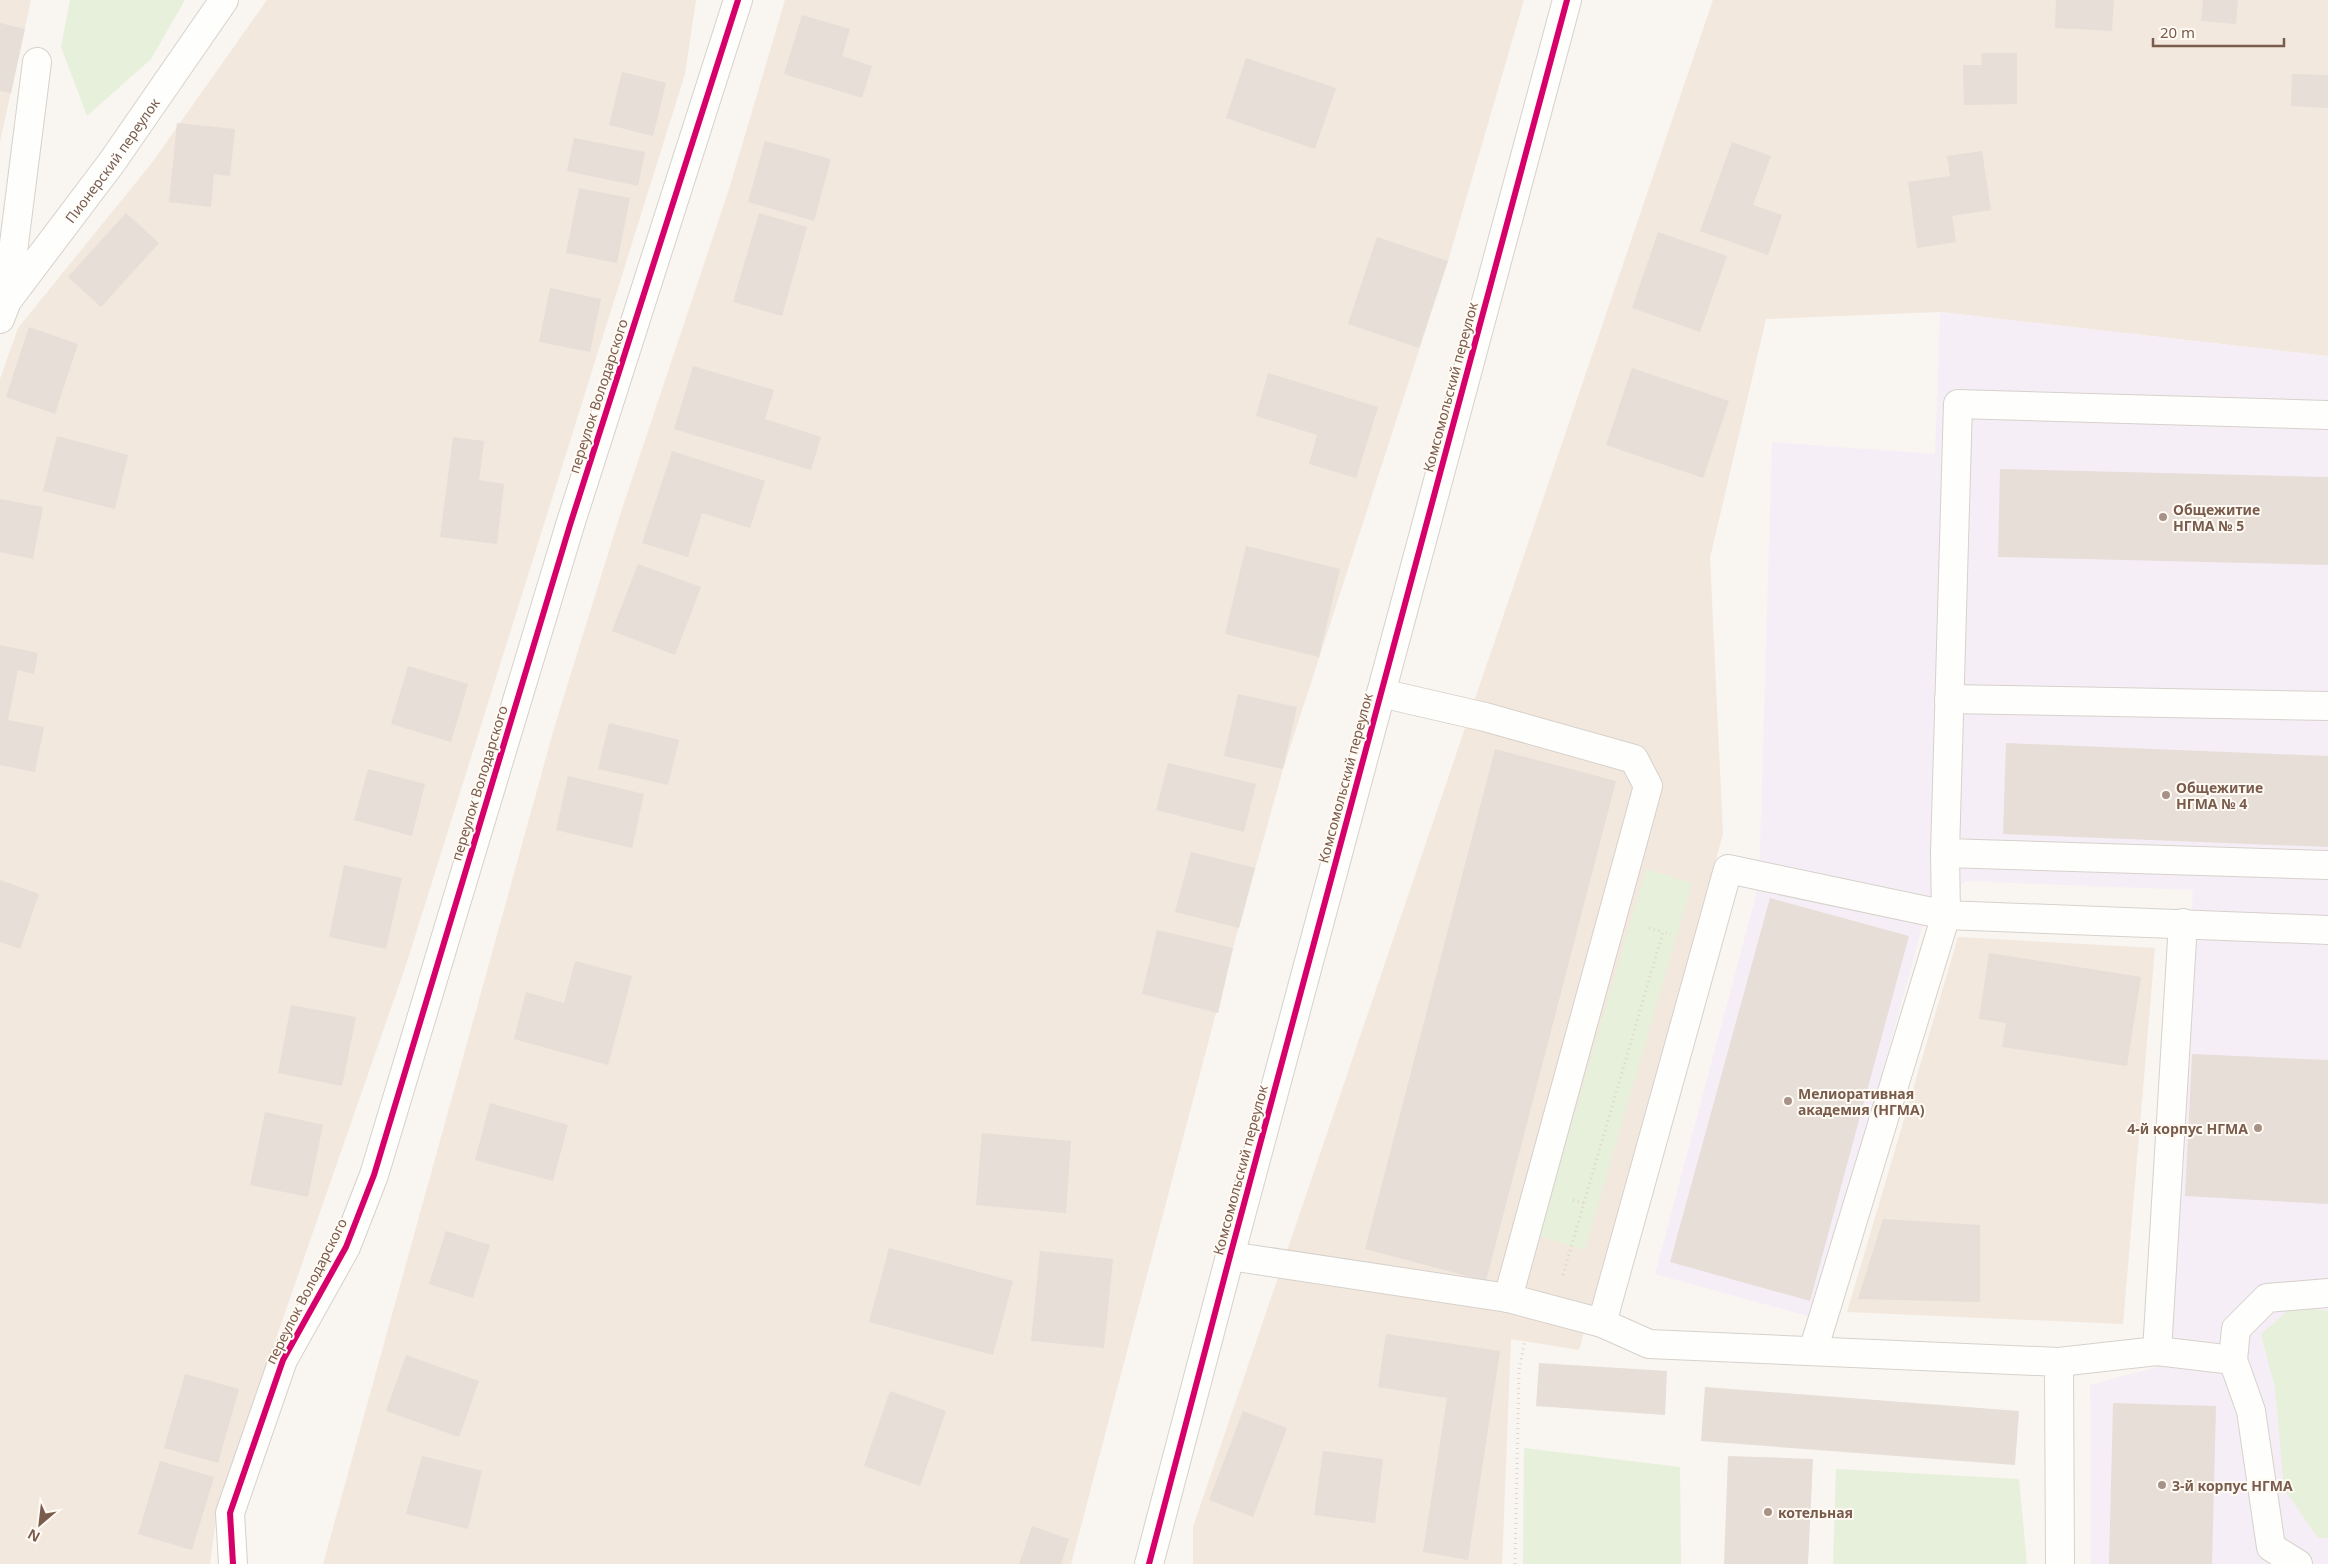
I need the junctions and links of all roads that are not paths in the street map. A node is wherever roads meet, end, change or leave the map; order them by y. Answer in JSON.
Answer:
{"nodes":[{"id":1,"x":224,"y":0,"type":"edge"},
{"id":2,"x":738,"y":0,"type":"edge"},
{"id":3,"x":1567,"y":0,"type":"edge"},
{"id":4,"x":37,"y":62,"type":"dead end"},
{"id":5,"x":4,"y":310,"type":"edge"},
{"id":6,"x":2328,"y":415,"type":"edge"},
{"id":7,"x":1381,"y":694,"type":"junction"},
{"id":8,"x":1949,"y":699,"type":"junction"},
{"id":9,"x":2328,"y":706,"type":"edge"},
{"id":10,"x":1945,"y":852,"type":"junction"},
{"id":11,"x":2328,"y":865,"type":"edge"},
{"id":12,"x":1946,"y":915,"type":"junction"},
{"id":13,"x":2183,"y":923,"type":"junction"},
{"id":14,"x":2328,"y":930,"type":"edge"},
{"id":15,"x":1230,"y":1256,"type":"junction"},
{"id":16,"x":2328,"y":1293,"type":"edge"},
{"id":17,"x":1531,"y":1304,"type":"junction"},
{"id":18,"x":1602,"y":1323,"type":"junction"},
{"id":19,"x":1813,"y":1351,"type":"junction"},
{"id":20,"x":2156,"y":1351,"type":"junction"},
{"id":21,"x":2233,"y":1360,"type":"junction"},
{"id":22,"x":2059,"y":1362,"type":"junction"},
{"id":23,"x":233,"y":1564,"type":"edge"},
{"id":24,"x":1149,"y":1564,"type":"edge"},
{"id":25,"x":2060,"y":1564,"type":"edge"},
{"id":26,"x":2298,"y":1564,"type":"edge"}],
"edges":[{"from":1,"to":5,"type":"street","name":"Пионерский переулок"},
{"from":2,"to":23,"type":"street","name":"переулок Володарского"},
{"from":3,"to":7,"type":"street","name":"Комсомольский переулок"},
{"from":4,"to":5,"type":"street"},
{"from":6,"to":8,"type":"street"},
{"from":7,"to":15,"type":"street","name":"Комсомольский переулок"},
{"from":7,"to":17,"type":"street"},
{"from":8,"to":9,"type":"street"},
{"from":8,"to":10,"type":"street"},
{"from":10,"to":11,"type":"street"},
{"from":10,"to":12,"type":"street"},
{"from":12,"to":13,"type":"street"},
{"from":12,"to":18,"type":"street"},
{"from":12,"to":19,"type":"street"},
{"from":13,"to":14,"type":"street"},
{"from":13,"to":20,"type":"street"},
{"from":15,"to":17,"type":"street"},
{"from":15,"to":24,"type":"street","name":"Комсомольский переулок"},
{"from":16,"to":21,"type":"street"},
{"from":17,"to":18,"type":"street"},
{"from":18,"to":19,"type":"street"},
{"from":19,"to":22,"type":"street"},
{"from":20,"to":21,"type":"street"},
{"from":20,"to":22,"type":"street"},
{"from":21,"to":26,"type":"street"},
{"from":22,"to":25,"type":"street"}]}
